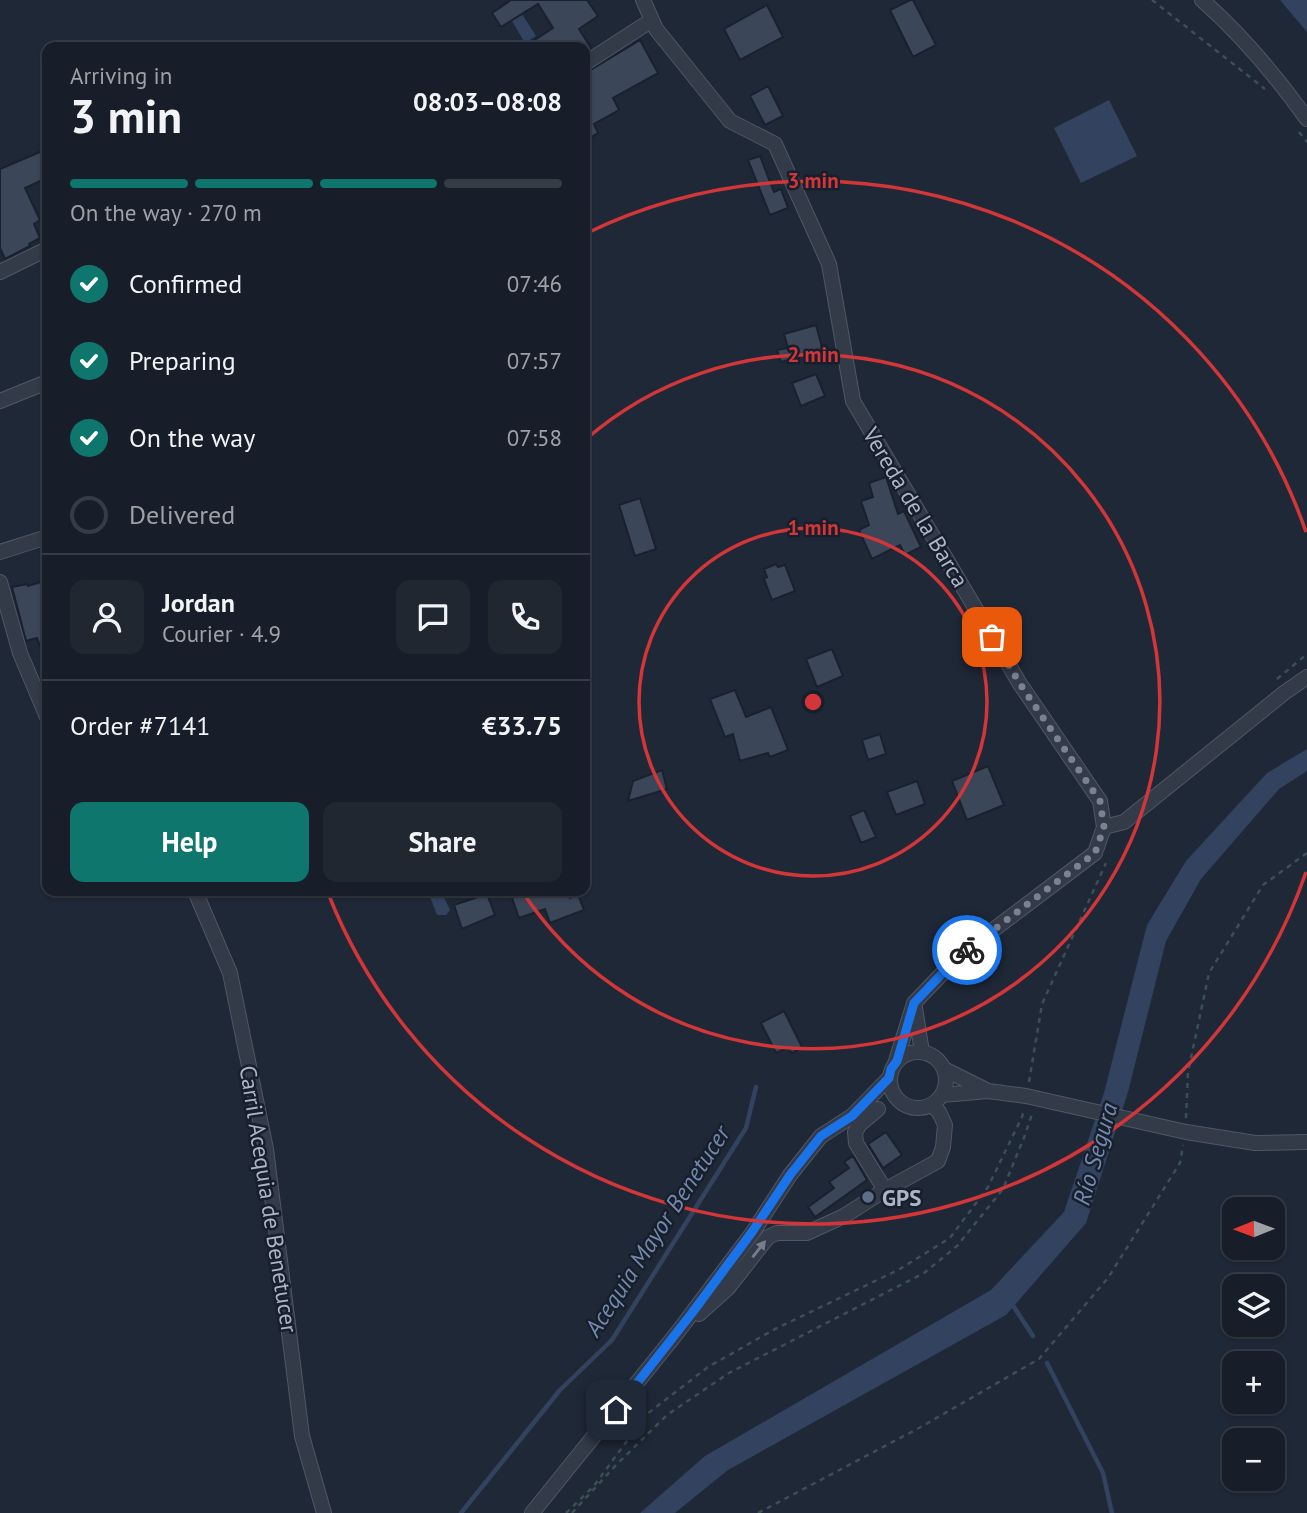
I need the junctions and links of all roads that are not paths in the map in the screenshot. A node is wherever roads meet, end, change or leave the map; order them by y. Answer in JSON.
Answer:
{"nodes":[{"id":1,"x":643,"y":0,"type":"edge"},
{"id":2,"x":1202,"y":0,"type":"edge"},
{"id":3,"x":652,"y":20,"type":"junction"},
{"id":4,"x":590,"y":60,"type":"edge"},
{"id":5,"x":1307,"y":119,"type":"edge"},
{"id":6,"x":42,"y":251,"type":"edge"},
{"id":7,"x":0,"y":272,"type":"edge"},
{"id":8,"x":42,"y":384,"type":"edge"},
{"id":9,"x":0,"y":401,"type":"edge"},
{"id":10,"x":42,"y":539,"type":"edge"},
{"id":11,"x":0,"y":552,"type":"edge"},
{"id":12,"x":0,"y":583,"type":"edge"},
{"id":13,"x":1307,"y":677,"type":"edge"},
{"id":14,"x":42,"y":705,"type":"edge"},
{"id":15,"x":1104,"y":827,"type":"junction"},
{"id":16,"x":197,"y":896,"type":"edge"},
{"id":17,"x":914,"y":1003,"type":"junction"},
{"id":18,"x":922,"y":1052,"type":"junction"},
{"id":19,"x":897,"y":1061,"type":"junction"},
{"id":20,"x":944,"y":1069,"type":"junction"},
{"id":21,"x":889,"y":1078,"type":"junction"},
{"id":22,"x":988,"y":1091,"type":"junction"},
{"id":23,"x":937,"y":1100,"type":"junction"},
{"id":24,"x":901,"y":1103,"type":"junction"},
{"id":25,"x":878,"y":1109,"type":"junction"},
{"id":26,"x":852,"y":1116,"type":"junction"},
{"id":27,"x":1307,"y":1142,"type":"edge"},
{"id":28,"x":885,"y":1190,"type":"junction"},
{"id":29,"x":677,"y":1333,"type":"junction"},
{"id":30,"x":324,"y":1513,"type":"edge"},
{"id":31,"x":532,"y":1513,"type":"edge"}],
"edges":[{"from":1,"to":3,"type":"street","name":"Vereda de la Barca"},
{"from":2,"to":5,"type":"street"},
{"from":3,"to":4,"type":"street"},
{"from":3,"to":15,"type":"street","name":"Vereda de la Barca"},
{"from":6,"to":7,"type":"street"},
{"from":8,"to":9,"type":"street"},
{"from":10,"to":11,"type":"street"},
{"from":12,"to":14,"type":"street"},
{"from":13,"to":15,"type":"street"},
{"from":15,"to":17,"type":"street"},
{"from":16,"to":30,"type":"street","name":"Carril Acequia de Benetucer"},
{"from":17,"to":18,"type":"street"},
{"from":17,"to":19,"type":"street"},
{"from":18,"to":19,"type":"street"},
{"from":18,"to":20,"type":"street"},
{"from":19,"to":21,"type":"street"},
{"from":20,"to":22,"type":"street"},
{"from":20,"to":23,"type":"street"},
{"from":21,"to":24,"type":"street"},
{"from":21,"to":26,"type":"street"},
{"from":22,"to":23,"type":"street"},
{"from":22,"to":27,"type":"street"},
{"from":23,"to":24,"type":"street"},
{"from":23,"to":28,"type":"street"},
{"from":24,"to":25,"type":"street"},
{"from":25,"to":26,"type":"street"},
{"from":25,"to":28,"type":"street"},
{"from":26,"to":29,"type":"street"},
{"from":29,"to":28,"type":"street","one_way":true},
{"from":29,"to":31,"type":"street"}]}
